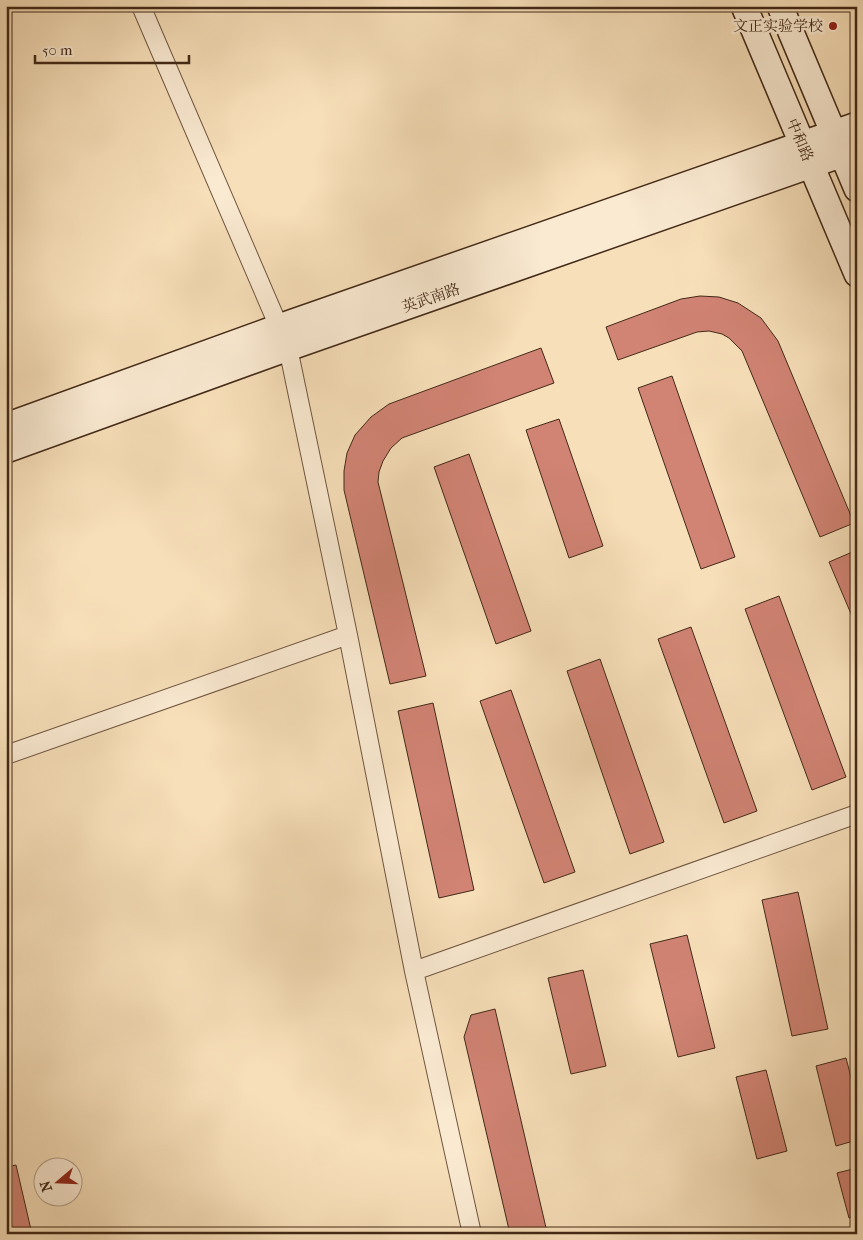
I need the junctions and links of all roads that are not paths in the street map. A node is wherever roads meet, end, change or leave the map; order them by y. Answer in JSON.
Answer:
{"nodes":[{"id":1,"x":141,"y":6,"type":"edge"},
{"id":2,"x":744,"y":6,"type":"edge"},
{"id":3,"x":780,"y":6,"type":"edge"},
{"id":4,"x":857,"y":125,"type":"edge"},
{"id":5,"x":844,"y":145,"type":"edge"},
{"id":6,"x":806,"y":154,"type":"junction"},
{"id":7,"x":857,"y":189,"type":"edge"},
{"id":8,"x":857,"y":274,"type":"edge"},
{"id":9,"x":284,"y":337,"type":"junction"},
{"id":10,"x":6,"y":426,"type":"edge"},
{"id":11,"x":6,"y":450,"type":"edge"},
{"id":12,"x":348,"y":635,"type":"junction"},
{"id":13,"x":6,"y":755,"type":"edge"},
{"id":14,"x":857,"y":814,"type":"edge"},
{"id":15,"x":414,"y":971,"type":"junction"},
{"id":16,"x":472,"y":1234,"type":"edge"}],
"edges":[{"from":1,"to":9,"type":"street"},
{"from":2,"to":6,"type":"main road","name":"中和路"},
{"from":3,"to":5,"type":"main road"},
{"from":4,"to":5,"type":"main road","name":"英武南路"},
{"from":5,"to":6,"type":"main road","name":"英武南路"},
{"from":5,"to":7,"type":"main road"},
{"from":6,"to":8,"type":"main road","name":"中和路"},
{"from":6,"to":9,"type":"main road","name":"英武南路"},
{"from":9,"to":10,"type":"main road","name":"英武南路"},
{"from":9,"to":11,"type":"main road","name":"英武南路"},
{"from":9,"to":12,"type":"street"},
{"from":12,"to":13,"type":"street"},
{"from":12,"to":15,"type":"street"},
{"from":14,"to":15,"type":"street"},
{"from":15,"to":16,"type":"street"}]}
